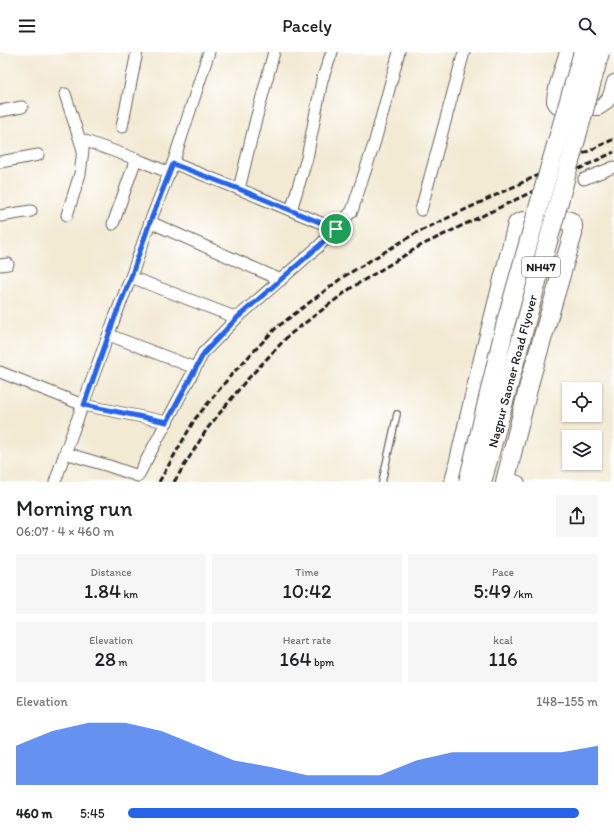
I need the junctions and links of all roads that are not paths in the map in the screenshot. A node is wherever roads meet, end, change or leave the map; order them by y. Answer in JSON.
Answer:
{"nodes":[{"id":1,"x":137,"y":52,"type":"edge"},
{"id":2,"x":209,"y":52,"type":"edge"},
{"id":3,"x":274,"y":52,"type":"edge"},
{"id":4,"x":332,"y":52,"type":"edge"},
{"id":5,"x":399,"y":52,"type":"edge"},
{"id":6,"x":464,"y":52,"type":"edge"},
{"id":7,"x":567,"y":52,"type":"edge"},
{"id":8,"x":583,"y":52,"type":"edge"},
{"id":9,"x":600,"y":52,"type":"edge"},
{"id":10,"x":614,"y":82,"type":"edge"},
{"id":11,"x":65,"y":94,"type":"dead end"},
{"id":12,"x":22,"y":107,"type":"dead end"},
{"id":13,"x":0,"y":111,"type":"edge"},
{"id":14,"x":122,"y":127,"type":"dead end"},
{"id":15,"x":80,"y":139,"type":"junction"},
{"id":16,"x":38,"y":155,"type":"dead end"},
{"id":17,"x":136,"y":159,"type":"junction"},
{"id":18,"x":0,"y":162,"type":"edge"},
{"id":19,"x":614,"y":167,"type":"edge"},
{"id":20,"x":171,"y":168,"type":"junction"},
{"id":21,"x":584,"y":179,"type":"dead end"},
{"id":22,"x":239,"y":189,"type":"junction"},
{"id":23,"x":291,"y":210,"type":"junction"},
{"id":24,"x":421,"y":210,"type":"dead end"},
{"id":25,"x":31,"y":211,"type":"dead end"},
{"id":26,"x":67,"y":215,"type":"dead end"},
{"id":27,"x":0,"y":216,"type":"edge"},
{"id":28,"x":150,"y":222,"type":"junction"},
{"id":29,"x":113,"y":224,"type":"dead end"},
{"id":30,"x":336,"y":229,"type":"junction"},
{"id":31,"x":131,"y":277,"type":"junction"},
{"id":32,"x":281,"y":280,"type":"junction"},
{"id":33,"x":237,"y":318,"type":"junction"},
{"id":34,"x":109,"y":335,"type":"junction"},
{"id":35,"x":196,"y":368,"type":"junction"},
{"id":36,"x":0,"y":372,"type":"edge"},
{"id":37,"x":84,"y":405,"type":"junction"},
{"id":38,"x":397,"y":414,"type":"dead end"},
{"id":39,"x":167,"y":422,"type":"junction"},
{"id":40,"x":65,"y":453,"type":"junction"},
{"id":41,"x":510,"y":480,"type":"edge"},
{"id":42,"x":55,"y":482,"type":"edge"},
{"id":43,"x":382,"y":482,"type":"edge"},
{"id":44,"x":454,"y":482,"type":"edge"},
{"id":45,"x":468,"y":482,"type":"edge"},
{"id":46,"x":482,"y":482,"type":"edge"}],
"edges":[{"from":1,"to":14,"type":"street"},
{"from":2,"to":20,"type":"street"},
{"from":3,"to":22,"type":"street"},
{"from":4,"to":23,"type":"street"},
{"from":5,"to":30,"type":"street"},
{"from":6,"to":24,"type":"street"},
{"from":7,"to":10,"type":"street"},
{"from":8,"to":45,"type":"highway","name":"Nagpur Saoner Road Flyover","number":"NH47","bridge":true},
{"from":9,"to":46,"type":"highway","name":"Nagpur Saoner Road Flyover","number":"NH47","bridge":true},
{"from":11,"to":15,"type":"street"},
{"from":12,"to":13,"type":"street"},
{"from":15,"to":17,"type":"street"},
{"from":15,"to":26,"type":"street"},
{"from":16,"to":18,"type":"street"},
{"from":17,"to":20,"type":"street"},
{"from":17,"to":29,"type":"street"},
{"from":19,"to":21,"type":"street"},
{"from":20,"to":22,"type":"street"},
{"from":20,"to":28,"type":"street"},
{"from":22,"to":23,"type":"street"},
{"from":23,"to":30,"type":"street"},
{"from":25,"to":27,"type":"street"},
{"from":28,"to":31,"type":"street"},
{"from":28,"to":32,"type":"street"},
{"from":30,"to":32,"type":"street"},
{"from":31,"to":33,"type":"street"},
{"from":31,"to":34,"type":"street"},
{"from":32,"to":33,"type":"street"},
{"from":33,"to":35,"type":"street"},
{"from":34,"to":35,"type":"street"},
{"from":34,"to":37,"type":"street"},
{"from":35,"to":39,"type":"street"},
{"from":36,"to":37,"type":"street"},
{"from":37,"to":39,"type":"street"},
{"from":37,"to":40,"type":"street"},
{"from":38,"to":43,"type":"lane"},
{"from":39,"to":40,"type":"street"},
{"from":40,"to":42,"type":"street"},
{"from":41,"to":44,"type":"highway"}]}
